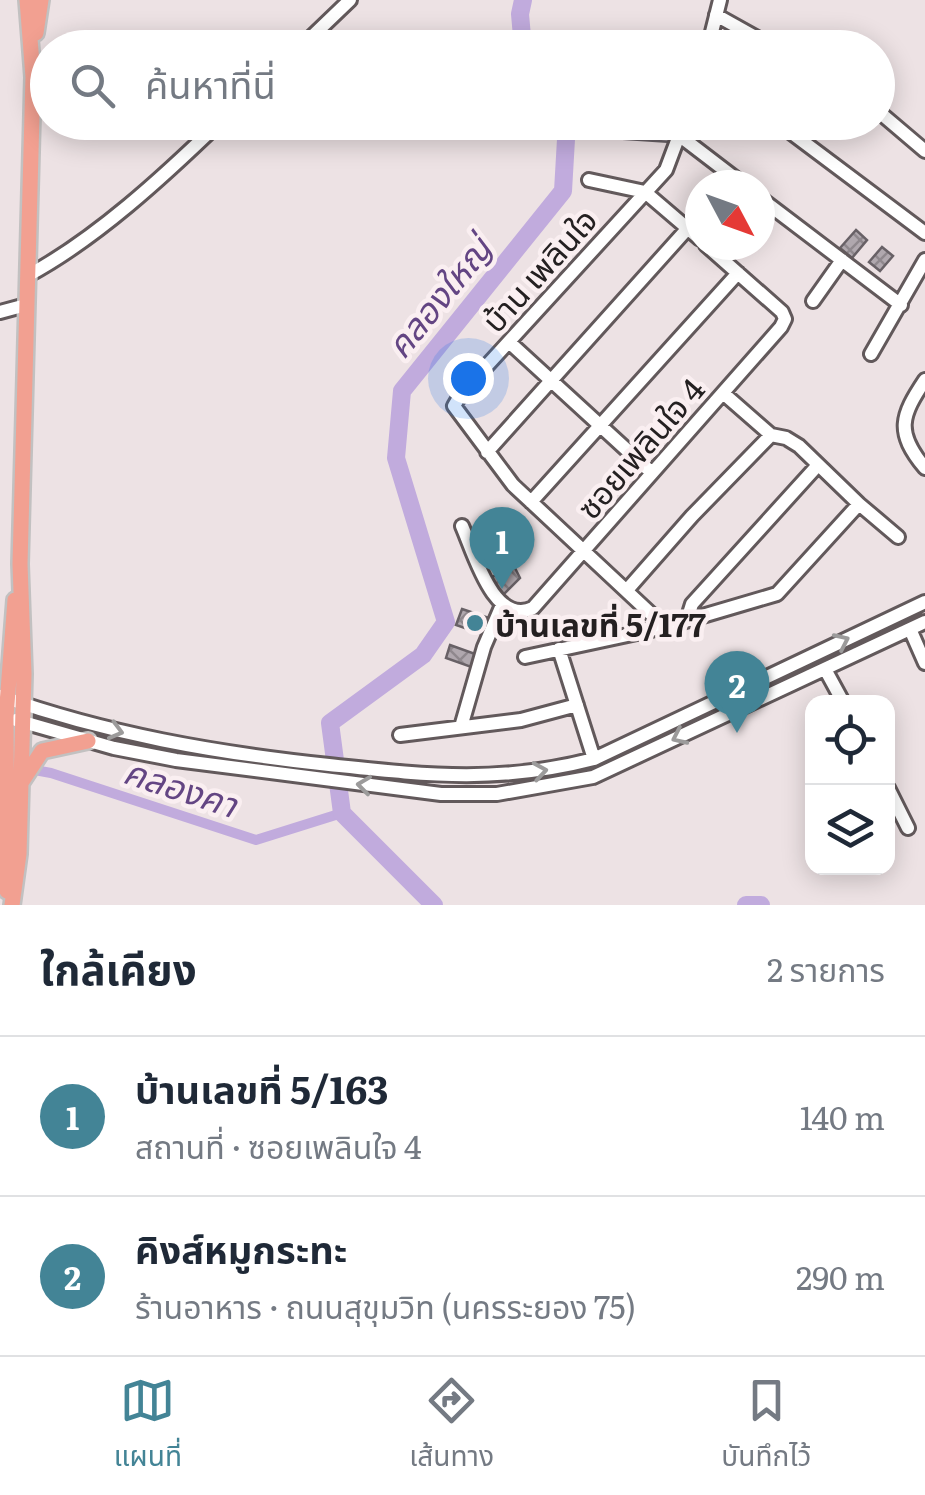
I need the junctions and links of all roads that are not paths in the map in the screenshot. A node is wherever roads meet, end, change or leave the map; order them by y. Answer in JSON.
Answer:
{"nodes":[{"id":1,"x":28,"y":0,"type":"edge"},
{"id":2,"x":41,"y":0,"type":"edge"},
{"id":3,"x":350,"y":0,"type":"edge"},
{"id":4,"x":720,"y":0,"type":"edge"},
{"id":5,"x":716,"y":15,"type":"junction"},
{"id":6,"x":30,"y":30,"type":"edge"},
{"id":7,"x":36,"y":30,"type":"edge"},
{"id":8,"x":319,"y":30,"type":"edge"},
{"id":9,"x":712,"y":30,"type":"edge"},
{"id":10,"x":743,"y":30,"type":"edge"},
{"id":11,"x":895,"y":125,"type":"edge"},
{"id":12,"x":36,"y":140,"type":"edge"},
{"id":13,"x":201,"y":140,"type":"edge"},
{"id":14,"x":678,"y":140,"type":"edge"},
{"id":15,"x":694,"y":140,"type":"edge"},
{"id":16,"x":801,"y":140,"type":"edge"},
{"id":17,"x":925,"y":151,"type":"edge"},
{"id":18,"x":727,"y":170,"type":"edge"},
{"id":19,"x":590,"y":180,"type":"dead end"},
{"id":20,"x":645,"y":192,"type":"junction"},
{"id":21,"x":775,"y":209,"type":"edge"},
{"id":22,"x":685,"y":225,"type":"edge"},
{"id":23,"x":685,"y":231,"type":"edge"},
{"id":24,"x":925,"y":233,"type":"edge"},
{"id":25,"x":723,"y":260,"type":"edge"},
{"id":26,"x":842,"y":260,"type":"junction"},
{"id":27,"x":925,"y":260,"type":"edge"},
{"id":28,"x":738,"y":273,"type":"junction"},
{"id":29,"x":27,"y":276,"type":"junction"},
{"id":30,"x":814,"y":301,"type":"dead end"},
{"id":31,"x":26,"y":305,"type":"junction"},
{"id":32,"x":901,"y":305,"type":"junction"},
{"id":33,"x":0,"y":312,"type":"edge"},
{"id":34,"x":509,"y":342,"type":"junction"},
{"id":35,"x":871,"y":354,"type":"dead end"},
{"id":36,"x":925,"y":380,"type":"edge"},
{"id":37,"x":553,"y":382,"type":"junction"},
{"id":38,"x":723,"y":393,"type":"junction"},
{"id":39,"x":602,"y":426,"type":"junction"},
{"id":40,"x":770,"y":435,"type":"junction"},
{"id":41,"x":488,"y":452,"type":"junction"},
{"id":42,"x":818,"y":465,"type":"junction"},
{"id":43,"x":925,"y":468,"type":"edge"},
{"id":44,"x":652,"y":473,"type":"junction"},
{"id":45,"x":531,"y":502,"type":"junction"},
{"id":46,"x":859,"y":504,"type":"junction"},
{"id":47,"x":462,"y":526,"type":"dead end"},
{"id":48,"x":898,"y":537,"type":"dead end"},
{"id":49,"x":584,"y":550,"type":"junction"},
{"id":50,"x":20,"y":564,"type":"junction"},
{"id":51,"x":627,"y":590,"type":"junction"},
{"id":52,"x":925,"y":602,"type":"edge"},
{"id":53,"x":502,"y":605,"type":"junction"},
{"id":54,"x":687,"y":620,"type":"junction"},
{"id":55,"x":925,"y":622,"type":"edge"},
{"id":56,"x":665,"y":627,"type":"junction"},
{"id":57,"x":910,"y":629,"type":"junction"},
{"id":58,"x":559,"y":649,"type":"junction"},
{"id":59,"x":525,"y":657,"type":"dead end"},
{"id":60,"x":9,"y":662,"type":"junction"},
{"id":61,"x":925,"y":663,"type":"edge"},
{"id":62,"x":825,"y":668,"type":"junction"},
{"id":63,"x":0,"y":679,"type":"edge"},
{"id":64,"x":760,"y":680,"type":"junction"},
{"id":65,"x":839,"y":695,"type":"edge"},
{"id":66,"x":767,"y":696,"type":"junction"},
{"id":67,"x":10,"y":699,"type":"edge"},
{"id":68,"x":576,"y":705,"type":"junction"},
{"id":69,"x":9,"y":718,"type":"edge"},
{"id":70,"x":461,"y":728,"type":"junction"},
{"id":71,"x":400,"y":734,"type":"dead end"},
{"id":72,"x":88,"y":741,"type":"junction"},
{"id":73,"x":14,"y":743,"type":"junction"},
{"id":74,"x":594,"y":759,"type":"junction"},
{"id":75,"x":21,"y":782,"type":"junction"},
{"id":76,"x":895,"y":802,"type":"edge"},
{"id":77,"x":12,"y":805,"type":"junction"},
{"id":78,"x":908,"y":828,"type":"dead end"},
{"id":79,"x":6,"y":901,"type":"edge"}],
"edges":[{"from":1,"to":6,"type":"main road"},
{"from":2,"to":7,"type":"main road"},
{"from":3,"to":8,"type":"street"},
{"from":4,"to":5,"type":"street"},
{"from":5,"to":9,"type":"street"},
{"from":5,"to":10,"type":"street"},
{"from":11,"to":17,"type":"street"},
{"from":12,"to":29,"type":"main road"},
{"from":13,"to":29,"type":"street"},
{"from":14,"to":20,"type":"street","name":"บ้าน เพลินใจ"},
{"from":15,"to":18,"type":"street"},
{"from":16,"to":24,"type":"street"},
{"from":19,"to":20,"type":"street"},
{"from":20,"to":22,"type":"street"},
{"from":20,"to":34,"type":"street","name":"บ้าน เพลินใจ"},
{"from":21,"to":26,"type":"street"},
{"from":23,"to":37,"type":"street"},
{"from":25,"to":28,"type":"street"},
{"from":26,"to":30,"type":"street"},
{"from":26,"to":32,"type":"street"},
{"from":27,"to":32,"type":"street"},
{"from":28,"to":38,"type":"street","name":"ซอยเพลินใจ 4"},
{"from":28,"to":39,"type":"street"},
{"from":29,"to":31,"type":"main road"},
{"from":31,"to":33,"type":"street"},
{"from":31,"to":50,"type":"main road"},
{"from":32,"to":35,"type":"street"},
{"from":34,"to":37,"type":"street"},
{"from":34,"to":41,"type":"street","name":"บ้าน เพลินใจ"},
{"from":36,"to":43,"type":"street"},
{"from":37,"to":39,"type":"street"},
{"from":37,"to":41,"type":"street"},
{"from":38,"to":40,"type":"street"},
{"from":38,"to":44,"type":"street","name":"ซอยเพลินใจ 4"},
{"from":39,"to":44,"type":"street"},
{"from":39,"to":45,"type":"street"},
{"from":40,"to":42,"type":"street"},
{"from":40,"to":51,"type":"street"},
{"from":41,"to":45,"type":"street"},
{"from":42,"to":46,"type":"street"},
{"from":42,"to":54,"type":"street"},
{"from":44,"to":49,"type":"street","name":"ซอยเพลินใจ 4"},
{"from":45,"to":49,"type":"street"},
{"from":46,"to":48,"type":"street"},
{"from":46,"to":54,"type":"street"},
{"from":47,"to":53,"type":"street"},
{"from":49,"to":51,"type":"street"},
{"from":49,"to":53,"type":"street","name":"ซอยเพลินใจ 4"},
{"from":50,"to":60,"type":"main road"},
{"from":50,"to":67,"type":"main road"},
{"from":51,"to":56,"type":"street"},
{"from":64,"to":52,"type":"street","one_way":true},
{"from":53,"to":70,"type":"street"},
{"from":54,"to":56,"type":"street"},
{"from":55,"to":57,"type":"street"},
{"from":56,"to":58,"type":"street"},
{"from":57,"to":61,"type":"street"},
{"from":57,"to":62,"type":"street"},
{"from":58,"to":59,"type":"street"},
{"from":58,"to":68,"type":"street"},
{"from":60,"to":63,"type":"main road"},
{"from":60,"to":67,"type":"main road"},
{"from":62,"to":65,"type":"street"},
{"from":62,"to":66,"type":"street"},
{"from":64,"to":66,"type":"street"},
{"from":64,"to":74,"type":"street"},
{"from":66,"to":72,"type":"street","one_way":true},
{"from":67,"to":69,"type":"main road"},
{"from":67,"to":74,"type":"street","one_way":true},
{"from":68,"to":70,"type":"street"},
{"from":68,"to":74,"type":"street"},
{"from":69,"to":72,"type":"street"},
{"from":69,"to":73,"type":"main road"},
{"from":70,"to":71,"type":"street"},
{"from":72,"to":75,"type":"main road"},
{"from":73,"to":75,"type":"main road"},
{"from":73,"to":77,"type":"main road"},
{"from":75,"to":77,"type":"main road"},
{"from":76,"to":78,"type":"street"},
{"from":77,"to":79,"type":"main road"}]}
